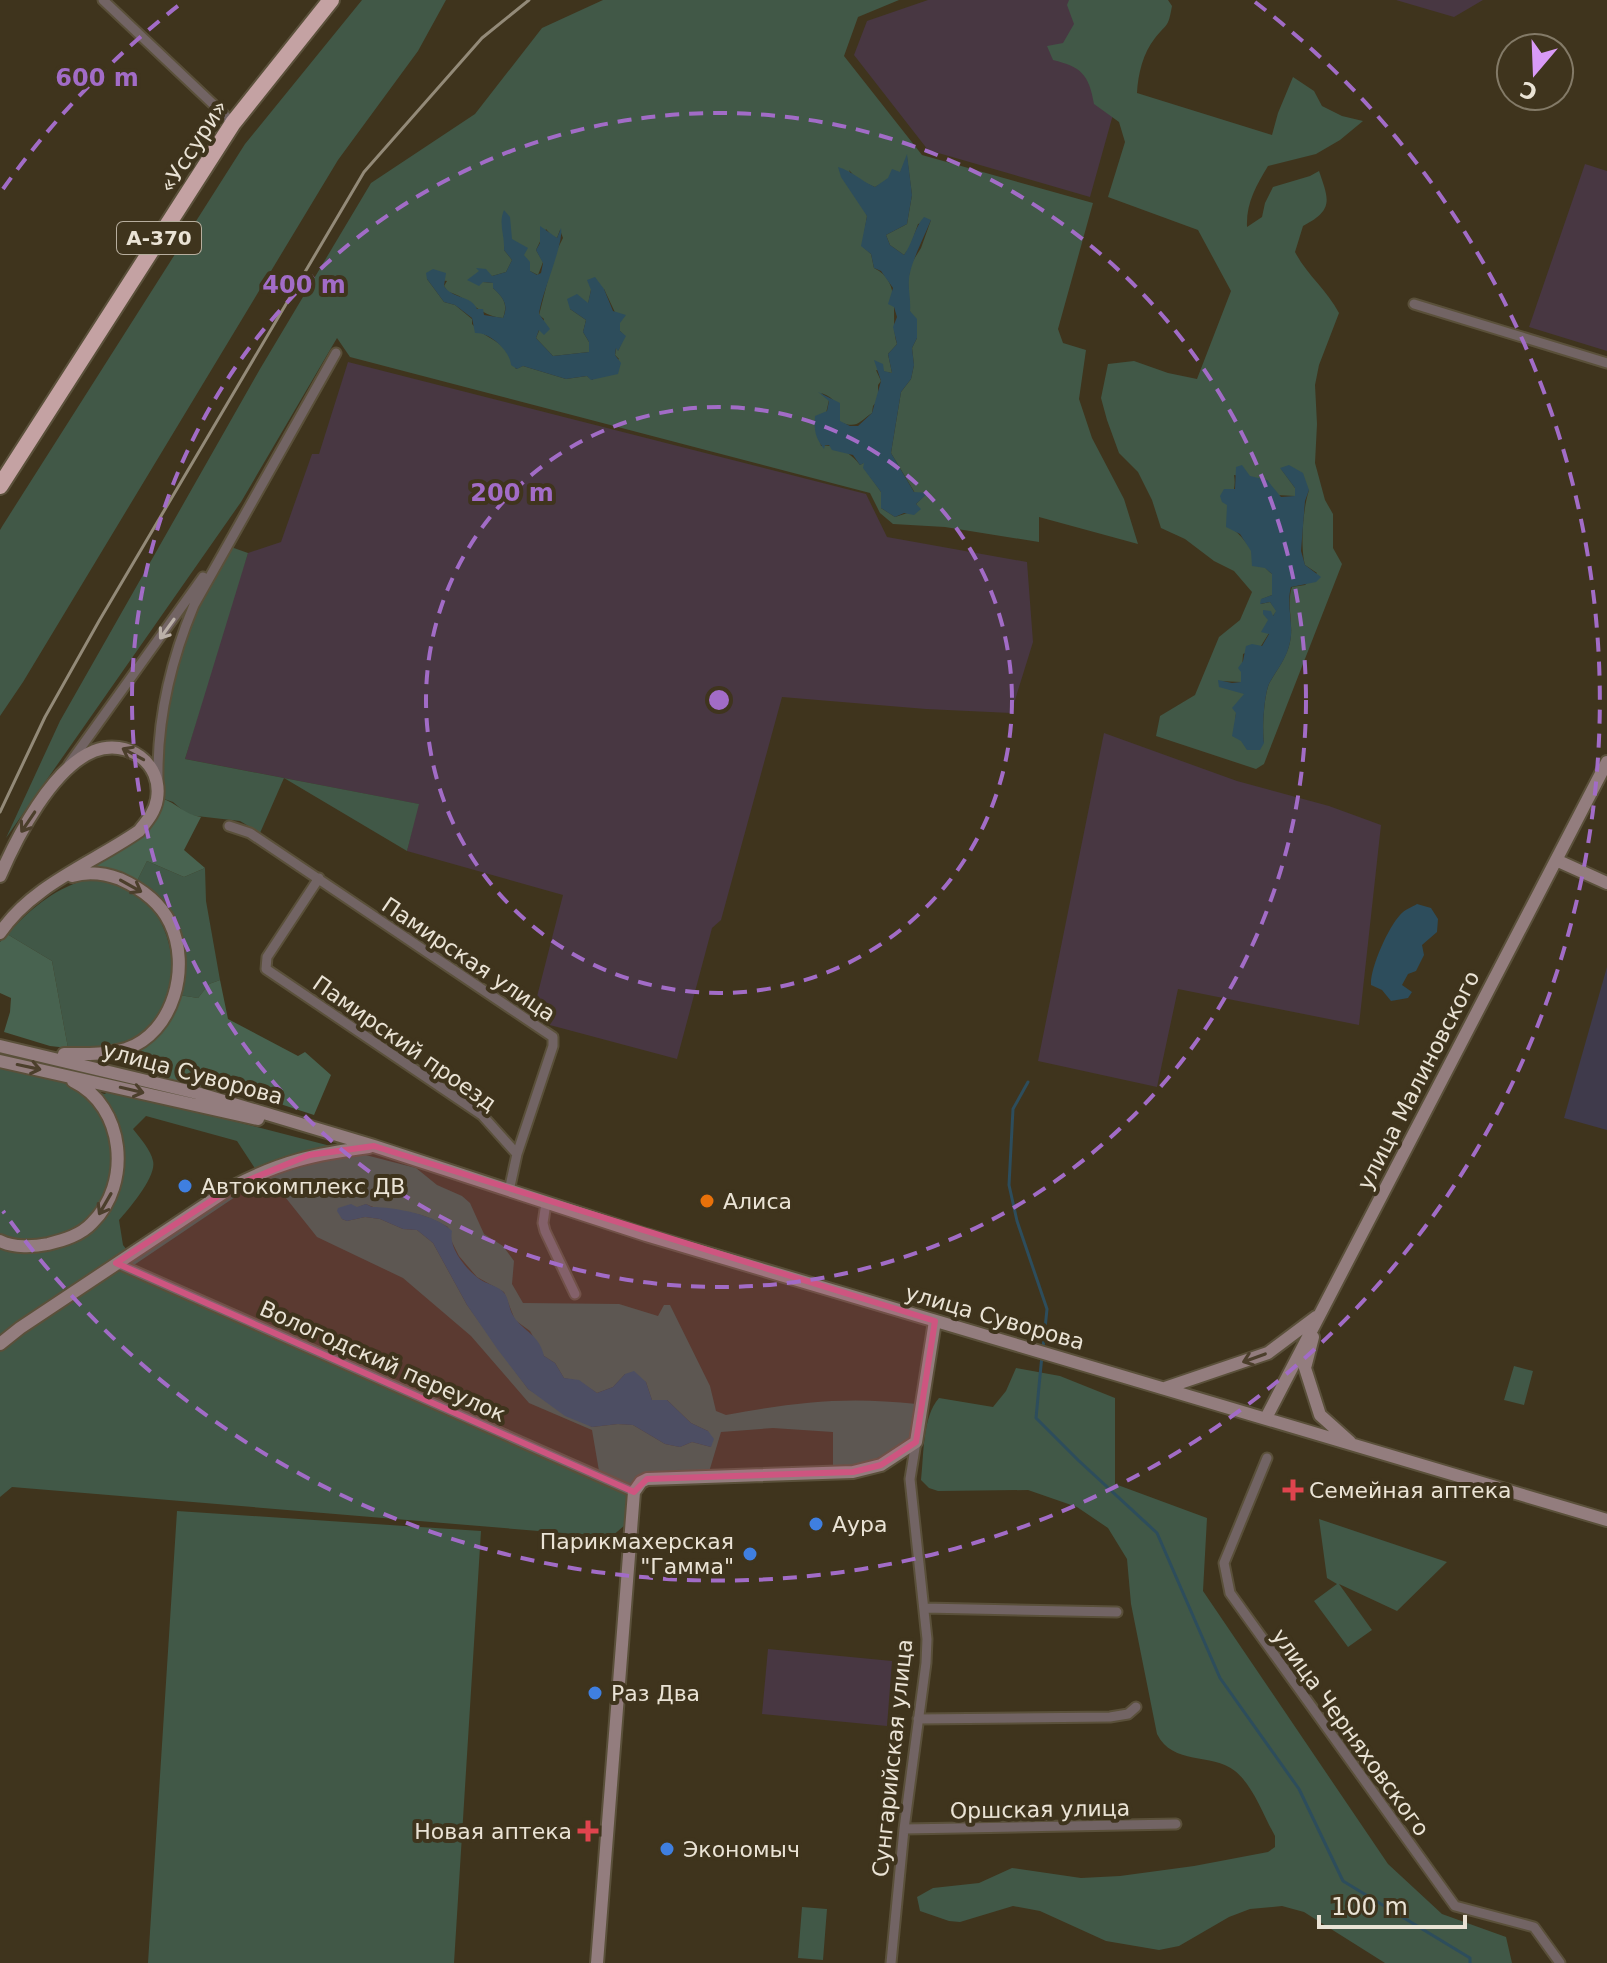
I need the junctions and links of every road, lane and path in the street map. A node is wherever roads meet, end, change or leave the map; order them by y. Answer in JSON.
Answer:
{"nodes":[{"id":1,"x":103,"y":0,"type":"edge"},
{"id":2,"x":331,"y":0,"type":"edge"},
{"id":3,"x":233,"y":123,"type":"junction"},
{"id":4,"x":1414,"y":304,"type":"dead end"},
{"id":5,"x":336,"y":353,"type":"dead end"},
{"id":6,"x":1607,"y":363,"type":"edge"},
{"id":7,"x":0,"y":486,"type":"edge"},
{"id":8,"x":227,"y":542,"type":"junction"},
{"id":9,"x":1607,"y":762,"type":"edge"},
{"id":10,"x":64,"y":772,"type":"junction"},
{"id":11,"x":158,"y":783,"type":"junction"},
{"id":12,"x":229,"y":826,"type":"dead end"},
{"id":13,"x":1556,"y":860,"type":"junction"},
{"id":14,"x":0,"y":876,"type":"edge"},
{"id":15,"x":319,"y":878,"type":"junction"},
{"id":16,"x":57,"y":881,"type":"junction"},
{"id":17,"x":1607,"y":883,"type":"edge"},
{"id":18,"x":0,"y":933,"type":"edge"},
{"id":19,"x":2,"y":1046,"type":"edge"},
{"id":20,"x":1,"y":1061,"type":"edge"},
{"id":21,"x":56,"y":1073,"type":"junction"},
{"id":22,"x":374,"y":1146,"type":"junction"},
{"id":23,"x":517,"y":1154,"type":"junction"},
{"id":24,"x":509,"y":1191,"type":"junction"},
{"id":25,"x":546,"y":1203,"type":"junction"},
{"id":26,"x":0,"y":1241,"type":"edge"},
{"id":27,"x":116,"y":1263,"type":"junction"},
{"id":28,"x":575,"y":1294,"type":"dead end"},
{"id":29,"x":1318,"y":1315,"type":"junction"},
{"id":30,"x":935,"y":1321,"type":"junction"},
{"id":31,"x":0,"y":1344,"type":"edge"},
{"id":32,"x":1165,"y":1388,"type":"junction"},
{"id":33,"x":1266,"y":1418,"type":"junction"},
{"id":34,"x":916,"y":1442,"type":"junction"},
{"id":35,"x":1353,"y":1445,"type":"junction"},
{"id":36,"x":1267,"y":1458,"type":"dead end"},
{"id":37,"x":634,"y":1492,"type":"junction"},
{"id":38,"x":1607,"y":1520,"type":"edge"},
{"id":39,"x":924,"y":1608,"type":"junction"},
{"id":40,"x":1117,"y":1612,"type":"dead end"},
{"id":41,"x":1136,"y":1707,"type":"dead end"},
{"id":42,"x":918,"y":1719,"type":"junction"},
{"id":43,"x":1176,"y":1824,"type":"dead end"},
{"id":44,"x":904,"y":1829,"type":"junction"},
{"id":45,"x":597,"y":1963,"type":"edge"},
{"id":46,"x":891,"y":1963,"type":"edge"},
{"id":47,"x":1560,"y":1963,"type":"edge"}],
"edges":[{"from":1,"to":3,"type":"street"},
{"from":2,"to":3,"type":"highway","name":"«Уссури»","number":"А-370"},
{"from":3,"to":7,"type":"highway","name":"«Уссури»","number":"А-370"},
{"from":4,"to":6,"type":"street"},
{"from":5,"to":8,"type":"street"},
{"from":8,"to":10,"type":"street","one_way":true},
{"from":8,"to":11,"type":"street"},
{"from":9,"to":13,"type":"street","name":"улица Малиновского"},
{"from":11,"to":10,"type":"street","one_way":true},
{"from":10,"to":14,"type":"street","one_way":true},
{"from":11,"to":16,"type":"street"},
{"from":12,"to":15,"type":"street","name":"Памирская улица"},
{"from":13,"to":17,"type":"street"},
{"from":13,"to":29,"type":"street","name":"улица Малиновского"},
{"from":15,"to":23,"type":"street","name":"Памирская улица"},
{"from":15,"to":23,"type":"street","name":"Памирский проезд"},
{"from":16,"to":18,"type":"street"},
{"from":16,"to":19,"type":"street","one_way":true},
{"from":19,"to":22,"type":"street","name":"улица Суворова"},
{"from":20,"to":21,"type":"street","name":"улица Суворова","one_way":true},
{"from":21,"to":22,"type":"street","name":"улица Суворова","one_way":true},
{"from":21,"to":26,"type":"street","one_way":true},
{"from":22,"to":24,"type":"street","name":"улица Суворова"},
{"from":22,"to":27,"type":"street"},
{"from":23,"to":24,"type":"street","name":"Памирская улица"},
{"from":24,"to":25,"type":"street","name":"улица Суворова"},
{"from":25,"to":28,"type":"street"},
{"from":25,"to":30,"type":"street","name":"улица Суворова"},
{"from":27,"to":31,"type":"street"},
{"from":27,"to":37,"type":"street","name":"Вологодский переулок"},
{"from":29,"to":32,"type":"street","one_way":true},
{"from":29,"to":33,"type":"street","name":"улица Малиновского"},
{"from":29,"to":35,"type":"street"},
{"from":30,"to":32,"type":"street","name":"улица Суворова"},
{"from":30,"to":34,"type":"street","name":"Сунгарийская улица"},
{"from":32,"to":33,"type":"street","name":"улица Суворова"},
{"from":33,"to":35,"type":"street","name":"улица Суворова"},
{"from":34,"to":37,"type":"street"},
{"from":34,"to":39,"type":"street","name":"Сунгарийская улица"},
{"from":35,"to":38,"type":"street","name":"улица Суворова"},
{"from":36,"to":47,"type":"street","name":"улица Черняховского"},
{"from":37,"to":45,"type":"street"},
{"from":39,"to":40,"type":"street"},
{"from":39,"to":42,"type":"street","name":"Сунгарийская улица"},
{"from":41,"to":42,"type":"street"},
{"from":42,"to":44,"type":"street","name":"Сунгарийская улица"},
{"from":43,"to":44,"type":"street","name":"Оршская улица"},
{"from":44,"to":46,"type":"street","name":"Сунгарийская улица"}]}
